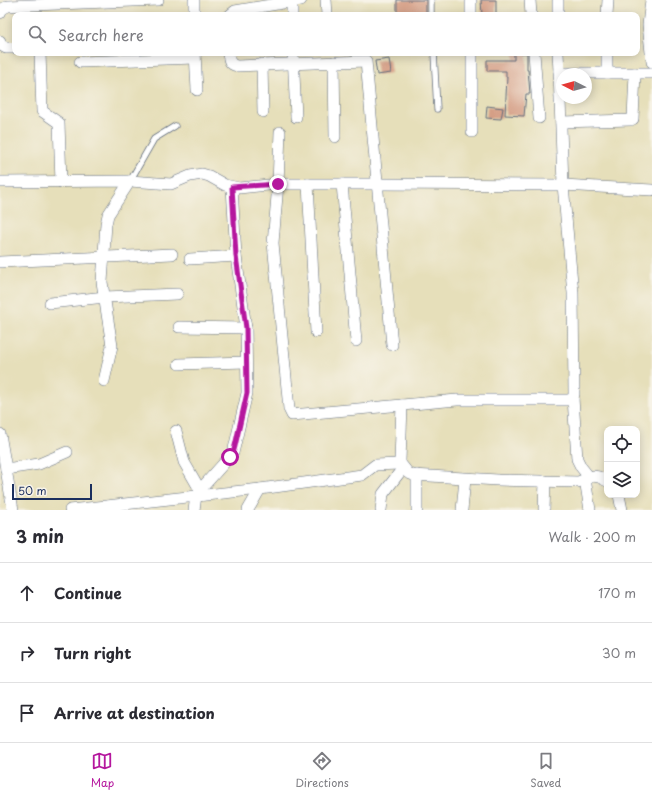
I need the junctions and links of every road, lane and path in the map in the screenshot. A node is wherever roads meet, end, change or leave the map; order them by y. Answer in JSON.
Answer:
{"nodes":[{"id":1,"x":158,"y":0,"type":"edge"},
{"id":2,"x":194,"y":0,"type":"edge"},
{"id":3,"x":326,"y":0,"type":"edge"},
{"id":4,"x":431,"y":0,"type":"edge"},
{"id":5,"x":471,"y":0,"type":"edge"},
{"id":6,"x":530,"y":0,"type":"edge"},
{"id":7,"x":558,"y":0,"type":"edge"},
{"id":8,"x":608,"y":0,"type":"edge"},
{"id":9,"x":651,"y":0,"type":"edge"},
{"id":10,"x":296,"y":1,"type":"edge"},
{"id":11,"x":194,"y":12,"type":"edge"},
{"id":12,"x":234,"y":12,"type":"edge"},
{"id":13,"x":293,"y":12,"type":"edge"},
{"id":14,"x":327,"y":12,"type":"edge"},
{"id":15,"x":431,"y":12,"type":"edge"},
{"id":16,"x":471,"y":12,"type":"edge"},
{"id":17,"x":531,"y":12,"type":"edge"},
{"id":18,"x":558,"y":12,"type":"edge"},
{"id":19,"x":608,"y":12,"type":"edge"},
{"id":20,"x":0,"y":13,"type":"edge"},
{"id":21,"x":0,"y":41,"type":"edge"},
{"id":22,"x":12,"y":48,"type":"edge"},
{"id":23,"x":40,"y":56,"type":"edge"},
{"id":24,"x":179,"y":56,"type":"edge"},
{"id":25,"x":195,"y":56,"type":"edge"},
{"id":26,"x":229,"y":56,"type":"edge"},
{"id":27,"x":434,"y":56,"type":"edge"},
{"id":28,"x":472,"y":56,"type":"edge"},
{"id":29,"x":534,"y":56,"type":"edge"},
{"id":30,"x":558,"y":56,"type":"edge"},
{"id":31,"x":607,"y":56,"type":"edge"},
{"id":32,"x":293,"y":58,"type":"edge"},
{"id":33,"x":331,"y":59,"type":"edge"},
{"id":34,"x":80,"y":62,"type":"dead end"},
{"id":35,"x":652,"y":62,"type":"edge"},
{"id":36,"x":262,"y":64,"type":"junction"},
{"id":37,"x":559,"y":68,"type":"edge"},
{"id":38,"x":592,"y":73,"type":"edge"},
{"id":39,"x":607,"y":73,"type":"junction"},
{"id":40,"x":635,"y":73,"type":"junction"},
{"id":41,"x":652,"y":73,"type":"edge"},
{"id":42,"x":197,"y":90,"type":"dead end"},
{"id":43,"x":560,"y":104,"type":"edge"},
{"id":44,"x":437,"y":109,"type":"dead end"},
{"id":45,"x":263,"y":112,"type":"dead end"},
{"id":46,"x":296,"y":117,"type":"dead end"},
{"id":47,"x":539,"y":118,"type":"dead end"},
{"id":48,"x":561,"y":122,"type":"junction"},
{"id":49,"x":175,"y":126,"type":"dead end"},
{"id":50,"x":280,"y":132,"type":"dead end"},
{"id":51,"x":472,"y":132,"type":"dead end"},
{"id":52,"x":335,"y":137,"type":"dead end"},
{"id":53,"x":130,"y":181,"type":"junction"},
{"id":54,"x":0,"y":182,"type":"edge"},
{"id":55,"x":61,"y":182,"type":"junction"},
{"id":56,"x":278,"y":184,"type":"junction"},
{"id":57,"x":308,"y":184,"type":"junction"},
{"id":58,"x":342,"y":184,"type":"junction"},
{"id":59,"x":377,"y":184,"type":"junction"},
{"id":60,"x":563,"y":185,"type":"junction"},
{"id":61,"x":232,"y":187,"type":"junction"},
{"id":62,"x":652,"y":190,"type":"edge"},
{"id":63,"x":172,"y":254,"type":"dead end"},
{"id":64,"x":236,"y":256,"type":"junction"},
{"id":65,"x":104,"y":257,"type":"junction"},
{"id":66,"x":190,"y":259,"type":"dead end"},
{"id":67,"x":0,"y":262,"type":"edge"},
{"id":68,"x":176,"y":294,"type":"dead end"},
{"id":69,"x":105,"y":297,"type":"junction"},
{"id":70,"x":50,"y":303,"type":"dead end"},
{"id":71,"x":180,"y":327,"type":"dead end"},
{"id":72,"x":246,"y":328,"type":"junction"},
{"id":73,"x":316,"y":332,"type":"dead end"},
{"id":74,"x":356,"y":341,"type":"dead end"},
{"id":75,"x":392,"y":345,"type":"dead end"},
{"id":76,"x":246,"y":362,"type":"junction"},
{"id":77,"x":179,"y":364,"type":"dead end"},
{"id":78,"x":104,"y":381,"type":"dead end"},
{"id":79,"x":573,"y":398,"type":"junction"},
{"id":80,"x":402,"y":405,"type":"junction"},
{"id":81,"x":176,"y":431,"type":"dead end"},
{"id":82,"x":0,"y":434,"type":"edge"},
{"id":83,"x":67,"y":452,"type":"dead end"},
{"id":84,"x":401,"y":466,"type":"junction"},
{"id":85,"x":6,"y":469,"type":"junction"},
{"id":86,"x":418,"y":475,"type":"junction"},
{"id":87,"x":587,"y":478,"type":"junction"},
{"id":88,"x":465,"y":479,"type":"junction"},
{"id":89,"x":604,"y":480,"type":"edge"},
{"id":90,"x":545,"y":481,"type":"junction"},
{"id":91,"x":260,"y":489,"type":"junction"},
{"id":92,"x":200,"y":494,"type":"junction"},
{"id":93,"x":620,"y":498,"type":"edge"},
{"id":94,"x":13,"y":510,"type":"edge"},
{"id":95,"x":70,"y":510,"type":"edge"},
{"id":96,"x":194,"y":510,"type":"edge"},
{"id":97,"x":248,"y":510,"type":"edge"},
{"id":98,"x":382,"y":510,"type":"edge"},
{"id":99,"x":417,"y":510,"type":"edge"},
{"id":100,"x":462,"y":510,"type":"edge"},
{"id":101,"x":544,"y":510,"type":"edge"},
{"id":102,"x":590,"y":510,"type":"edge"},
{"id":103,"x":622,"y":510,"type":"edge"}],
"edges":[{"from":1,"to":20,"type":"street"},
{"from":2,"to":11,"type":"street"},
{"from":3,"to":14,"type":"street"},
{"from":4,"to":15,"type":"lane"},
{"from":5,"to":16,"type":"street"},
{"from":6,"to":17,"type":"street"},
{"from":7,"to":18,"type":"street"},
{"from":8,"to":19,"type":"street"},
{"from":9,"to":35,"type":"street"},
{"from":10,"to":12,"type":"street"},
{"from":10,"to":13,"type":"street"},
{"from":21,"to":22,"type":"street"},
{"from":23,"to":55,"type":"street"},
{"from":24,"to":34,"type":"street"},
{"from":25,"to":42,"type":"street"},
{"from":26,"to":36,"type":"street"},
{"from":27,"to":44,"type":"lane"},
{"from":28,"to":51,"type":"street"},
{"from":29,"to":47,"type":"street"},
{"from":30,"to":37,"type":"street"},
{"from":31,"to":39,"type":"street"},
{"from":32,"to":33,"type":"street"},
{"from":32,"to":36,"type":"street"},
{"from":32,"to":46,"type":"street"},
{"from":33,"to":52,"type":"street"},
{"from":33,"to":59,"type":"street"},
{"from":36,"to":45,"type":"street"},
{"from":38,"to":39,"type":"street"},
{"from":39,"to":40,"type":"street"},
{"from":40,"to":41,"type":"street"},
{"from":40,"to":48,"type":"street"},
{"from":43,"to":48,"type":"street"},
{"from":48,"to":60,"type":"street"},
{"from":49,"to":53,"type":"lane"},
{"from":50,"to":56,"type":"street"},
{"from":53,"to":55,"type":"street"},
{"from":53,"to":61,"type":"street"},
{"from":53,"to":65,"type":"street"},
{"from":54,"to":55,"type":"street"},
{"from":56,"to":57,"type":"street"},
{"from":56,"to":61,"type":"street"},
{"from":56,"to":80,"type":"street"},
{"from":57,"to":58,"type":"street"},
{"from":57,"to":73,"type":"street"},
{"from":58,"to":59,"type":"street"},
{"from":58,"to":74,"type":"street"},
{"from":59,"to":60,"type":"street"},
{"from":59,"to":75,"type":"street"},
{"from":60,"to":62,"type":"street"},
{"from":60,"to":79,"type":"street"},
{"from":61,"to":64,"type":"street"},
{"from":63,"to":65,"type":"street"},
{"from":64,"to":66,"type":"street"},
{"from":64,"to":72,"type":"street"},
{"from":65,"to":67,"type":"street"},
{"from":65,"to":69,"type":"street"},
{"from":68,"to":69,"type":"street"},
{"from":69,"to":70,"type":"street"},
{"from":69,"to":78,"type":"street"},
{"from":71,"to":72,"type":"street"},
{"from":72,"to":76,"type":"street"},
{"from":76,"to":77,"type":"street"},
{"from":76,"to":92,"type":"street"},
{"from":79,"to":80,"type":"street"},
{"from":79,"to":87,"type":"street"},
{"from":80,"to":84,"type":"street"},
{"from":81,"to":92,"type":"street"},
{"from":82,"to":85,"type":"street"},
{"from":83,"to":85,"type":"street"},
{"from":84,"to":86,"type":"street"},
{"from":84,"to":91,"type":"street"},
{"from":84,"to":98,"type":"street"},
{"from":85,"to":94,"type":"street"},
{"from":86,"to":88,"type":"street"},
{"from":86,"to":99,"type":"street"},
{"from":87,"to":89,"type":"street"},
{"from":87,"to":90,"type":"street"},
{"from":87,"to":102,"type":"street"},
{"from":88,"to":90,"type":"street"},
{"from":88,"to":100,"type":"street"},
{"from":90,"to":101,"type":"street"},
{"from":91,"to":92,"type":"street"},
{"from":91,"to":97,"type":"street"},
{"from":92,"to":95,"type":"street"},
{"from":92,"to":96,"type":"street"},
{"from":93,"to":103,"type":"street"}]}
